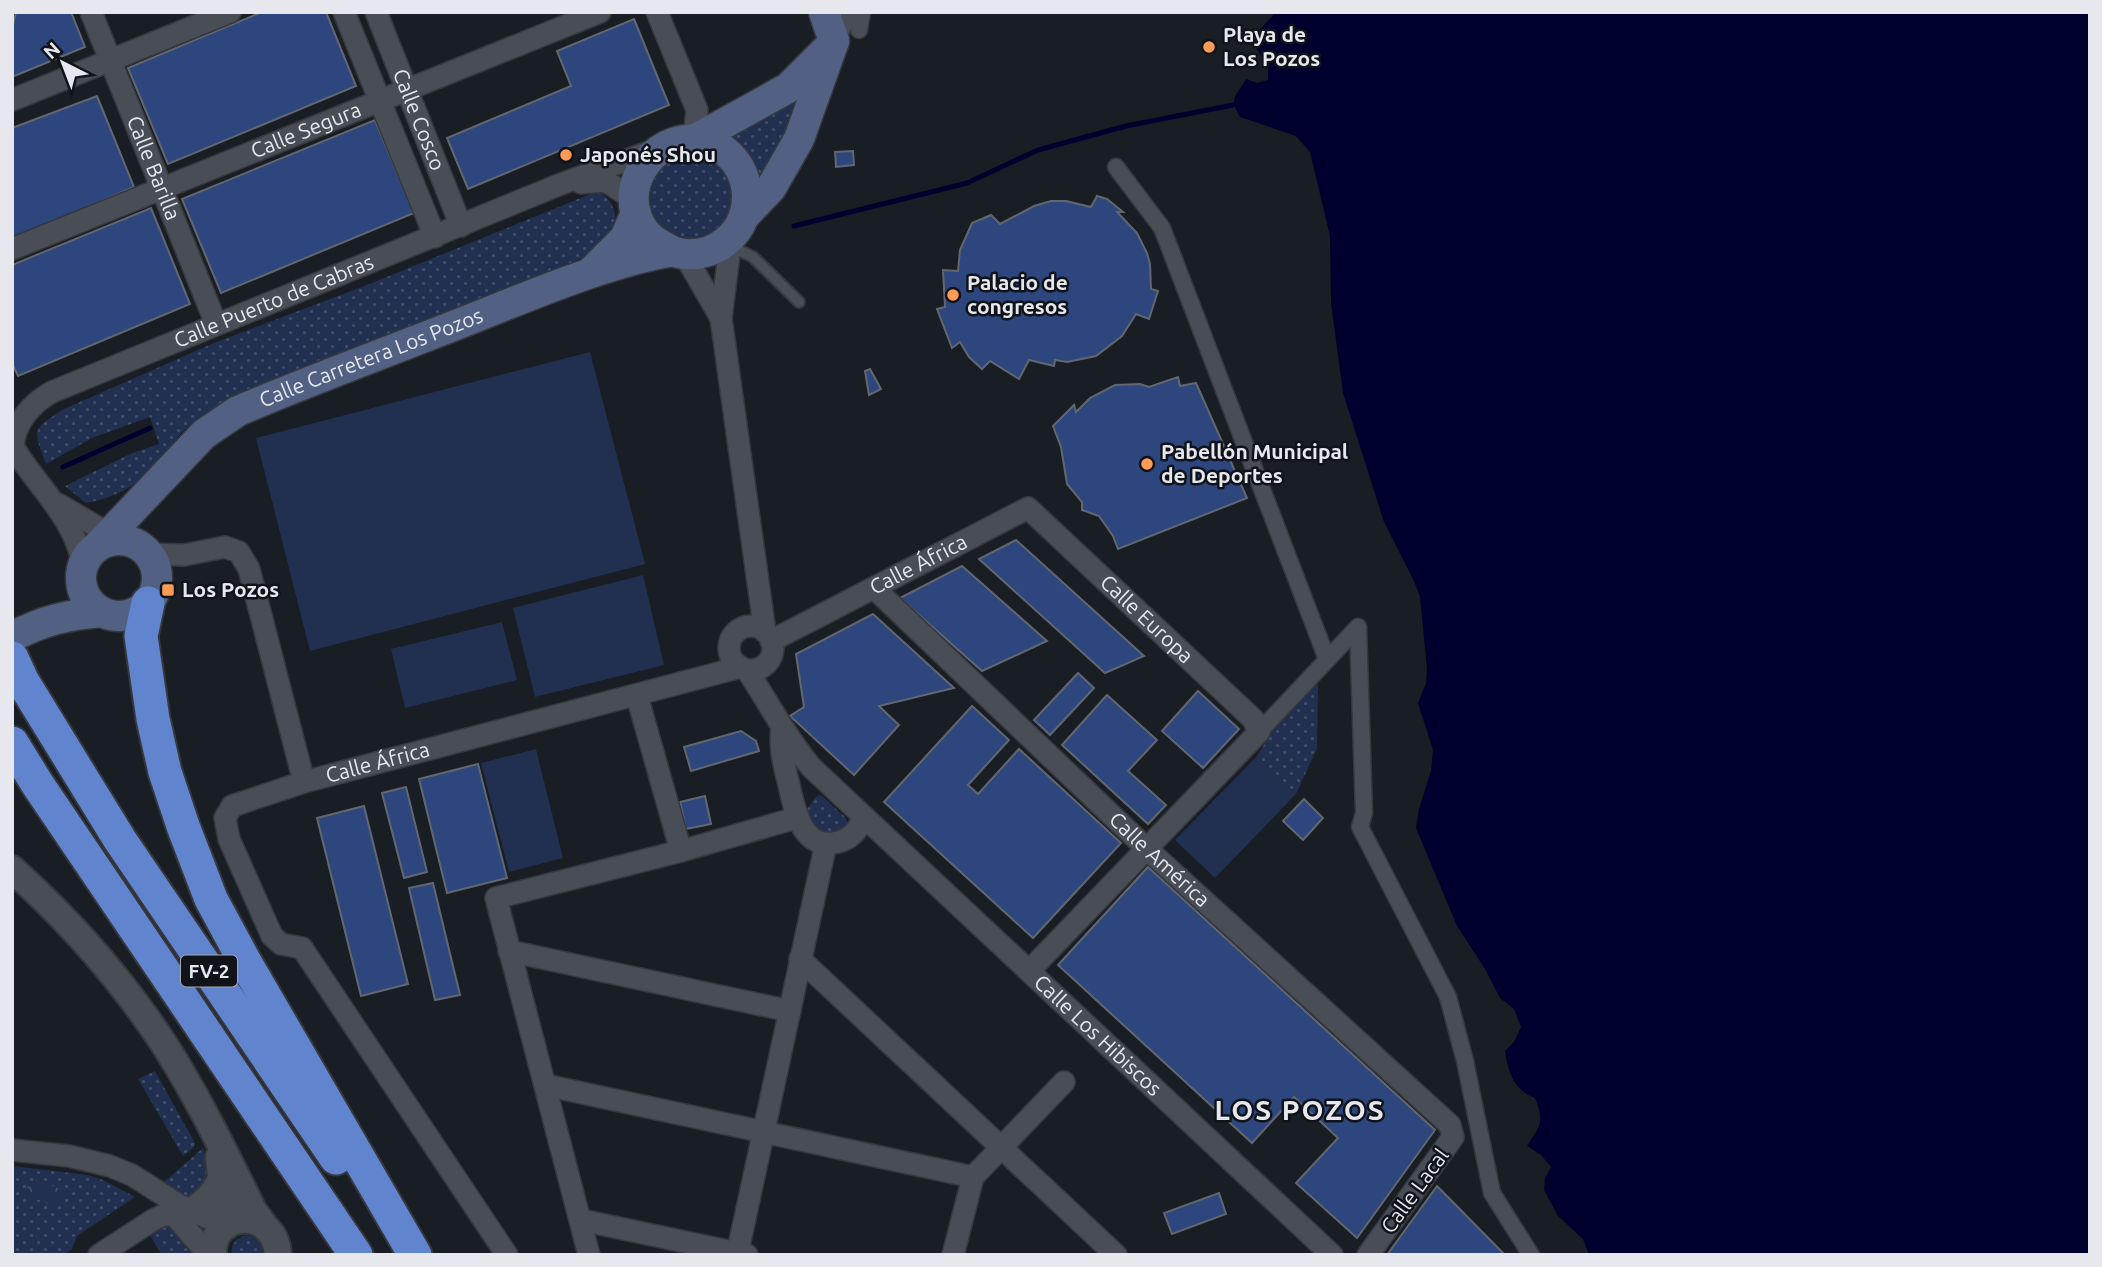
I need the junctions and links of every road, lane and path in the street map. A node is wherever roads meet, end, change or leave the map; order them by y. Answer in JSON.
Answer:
{"nodes":[{"id":1,"x":91,"y":12,"type":"edge"},
{"id":2,"x":230,"y":12,"type":"edge"},
{"id":3,"x":344,"y":12,"type":"edge"},
{"id":4,"x":376,"y":12,"type":"edge"},
{"id":5,"x":600,"y":12,"type":"edge"},
{"id":6,"x":657,"y":12,"type":"edge"},
{"id":7,"x":824,"y":12,"type":"edge"},
{"id":8,"x":862,"y":12,"type":"edge"},
{"id":9,"x":847,"y":28,"type":"edge"},
{"id":10,"x":111,"y":61,"type":"junction"},
{"id":11,"x":407,"y":90,"type":"junction"},
{"id":12,"x":12,"y":100,"type":"edge"},
{"id":13,"x":380,"y":101,"type":"junction"},
{"id":14,"x":694,"y":140,"type":"junction"},
{"id":15,"x":663,"y":148,"type":"junction"},
{"id":16,"x":1116,"y":167,"type":"dead end"},
{"id":17,"x":561,"y":184,"type":"junction"},
{"id":18,"x":162,"y":189,"type":"junction"},
{"id":19,"x":635,"y":206,"type":"junction"},
{"id":20,"x":461,"y":226,"type":"junction"},
{"id":21,"x":737,"y":231,"type":"junction"},
{"id":22,"x":435,"y":237,"type":"junction"},
{"id":23,"x":12,"y":249,"type":"edge"},
{"id":24,"x":678,"y":253,"type":"junction"},
{"id":25,"x":590,"y":273,"type":"junction"},
{"id":26,"x":799,"y":302,"type":"dead end"},
{"id":27,"x":721,"y":318,"type":"junction"},
{"id":28,"x":216,"y":324,"type":"junction"},
{"id":29,"x":52,"y":392,"type":"junction"},
{"id":30,"x":12,"y":405,"type":"edge"},
{"id":31,"x":13,"y":446,"type":"edge"},
{"id":32,"x":171,"y":471,"type":"junction"},
{"id":33,"x":146,"y":494,"type":"junction"},
{"id":34,"x":54,"y":500,"type":"junction"},
{"id":35,"x":1028,"y":508,"type":"joint"},
{"id":36,"x":79,"y":517,"type":"junction"},
{"id":37,"x":108,"y":553,"type":"junction"},
{"id":38,"x":756,"y":566,"type":"junction"},
{"id":39,"x":874,"y":588,"type":"junction"},
{"id":40,"x":148,"y":603,"type":"junction"},
{"id":41,"x":102,"y":612,"type":"junction"},
{"id":42,"x":740,"y":629,"type":"junction"},
{"id":43,"x":24,"y":630,"type":"edge"},
{"id":44,"x":769,"y":644,"type":"junction"},
{"id":45,"x":1327,"y":659,"type":"junction"},
{"id":46,"x":739,"y":663,"type":"junction"},
{"id":47,"x":18,"y":670,"type":"edge"},
{"id":48,"x":637,"y":696,"type":"junction"},
{"id":49,"x":781,"y":722,"type":"junction"},
{"id":50,"x":1259,"y":732,"type":"junction"},
{"id":51,"x":12,"y":743,"type":"edge"},
{"id":52,"x":304,"y":782,"type":"junction"},
{"id":53,"x":864,"y":817,"type":"junction"},
{"id":54,"x":796,"y":818,"type":"junction"},
{"id":55,"x":836,"y":841,"type":"junction"},
{"id":56,"x":895,"y":845,"type":"junction"},
{"id":57,"x":1146,"y":848,"type":"junction"},
{"id":58,"x":681,"y":851,"type":"junction"},
{"id":59,"x":12,"y":869,"type":"edge"},
{"id":60,"x":509,"y":951,"type":"junction"},
{"id":61,"x":800,"y":959,"type":"junction"},
{"id":62,"x":1029,"y":971,"type":"junction"},
{"id":63,"x":790,"y":1011,"type":"junction"},
{"id":64,"x":1064,"y":1082,"type":"dead end"},
{"id":65,"x":545,"y":1085,"type":"junction"},
{"id":66,"x":1450,"y":1125,"type":"joint"},
{"id":67,"x":764,"y":1132,"type":"junction"},
{"id":68,"x":217,"y":1141,"type":"junction"},
{"id":69,"x":1002,"y":1148,"type":"junction"},
{"id":70,"x":12,"y":1150,"type":"edge"},
{"id":71,"x":222,"y":1176,"type":"junction"},
{"id":72,"x":973,"y":1177,"type":"junction"},
{"id":73,"x":146,"y":1184,"type":"junction"},
{"id":74,"x":185,"y":1215,"type":"junction"},
{"id":75,"x":153,"y":1220,"type":"junction"},
{"id":76,"x":581,"y":1220,"type":"junction"},
{"id":77,"x":264,"y":1225,"type":"junction"},
{"id":78,"x":226,"y":1226,"type":"junction"},
{"id":79,"x":741,"y":1254,"type":"edge"},
{"id":80,"x":99,"y":1255,"type":"edge"},
{"id":81,"x":211,"y":1255,"type":"edge"},
{"id":82,"x":278,"y":1255,"type":"edge"},
{"id":83,"x":356,"y":1255,"type":"edge"},
{"id":84,"x":402,"y":1255,"type":"edge"},
{"id":85,"x":415,"y":1255,"type":"edge"},
{"id":86,"x":507,"y":1255,"type":"edge"},
{"id":87,"x":589,"y":1255,"type":"edge"},
{"id":88,"x":953,"y":1255,"type":"edge"},
{"id":89,"x":1116,"y":1255,"type":"edge"},
{"id":90,"x":1332,"y":1255,"type":"edge"},
{"id":91,"x":1368,"y":1255,"type":"edge"},
{"id":92,"x":1531,"y":1255,"type":"edge"}],
"edges":[{"from":1,"to":10,"type":"street","name":"Calle Barilla"},
{"from":2,"to":10,"type":"street"},
{"from":3,"to":13,"type":"street","name":"Calle Cosco"},
{"from":4,"to":11,"type":"street","name":"Calle Cosco"},
{"from":5,"to":11,"type":"street","name":"Calle Segura"},
{"from":6,"to":14,"type":"street"},
{"from":7,"to":9,"type":"main road"},
{"from":8,"to":9,"type":"street"},
{"from":9,"to":14,"type":"main road"},
{"from":9,"to":21,"type":"main road"},
{"from":10,"to":12,"type":"street"},
{"from":10,"to":18,"type":"street","name":"Calle Barilla"},
{"from":11,"to":13,"type":"street","name":"Calle Segura"},
{"from":11,"to":20,"type":"street","name":"Calle Cosco"},
{"from":13,"to":18,"type":"street","name":"Calle Segura"},
{"from":13,"to":22,"type":"street","name":"Calle Cosco"},
{"from":14,"to":15,"type":"main road"},
{"from":14,"to":21,"type":"main road"},
{"from":15,"to":17,"type":"street","name":"Calle Puerto de Cabras"},
{"from":15,"to":19,"type":"main road"},
{"from":16,"to":45,"type":"street"},
{"from":17,"to":19,"type":"street","name":"Calle Puerto de Cabras"},
{"from":17,"to":20,"type":"street","name":"Calle Puerto de Cabras"},
{"from":18,"to":23,"type":"street","name":"Calle Segura"},
{"from":18,"to":28,"type":"street","name":"Calle Barilla"},
{"from":19,"to":24,"type":"main road"},
{"from":19,"to":25,"type":"main road"},
{"from":20,"to":22,"type":"street","name":"Calle Puerto de Cabras"},
{"from":21,"to":24,"type":"main road"},
{"from":21,"to":26,"type":"lane"},
{"from":21,"to":27,"type":"street"},
{"from":22,"to":28,"type":"street","name":"Calle Puerto de Cabras"},
{"from":24,"to":25,"type":"main road","name":"Calle Carretera Los Pozos"},
{"from":24,"to":27,"type":"street"},
{"from":25,"to":32,"type":"main road","name":"Calle Carretera Los Pozos"},
{"from":27,"to":38,"type":"street"},
{"from":28,"to":29,"type":"street","name":"Calle Puerto de Cabras"},
{"from":29,"to":30,"type":"street"},
{"from":29,"to":31,"type":"street","name":"Calle Puerto de Cabras"},
{"from":31,"to":34,"type":"street"},
{"from":32,"to":33,"type":"main road"},
{"from":32,"to":37,"type":"main road"},
{"from":33,"to":36,"type":"street"},
{"from":33,"to":37,"type":"main road"},
{"from":34,"to":36,"type":"street"},
{"from":34,"to":37,"type":"street"},
{"from":35,"to":39,"type":"street","name":"Calle África"},
{"from":35,"to":50,"type":"street","name":"Calle Europa"},
{"from":36,"to":37,"type":"street"},
{"from":37,"to":40,"type":"main road"},
{"from":37,"to":41,"type":"main road"},
{"from":37,"to":43,"type":"main road"},
{"from":37,"to":52,"type":"street"},
{"from":38,"to":42,"type":"street"},
{"from":38,"to":44,"type":"street"},
{"from":39,"to":44,"type":"street","name":"Calle África"},
{"from":39,"to":57,"type":"street","name":"Calle América"},
{"from":40,"to":41,"type":"main road"},
{"from":40,"to":85,"type":"highway"},
{"from":41,"to":43,"type":"main road"},
{"from":42,"to":44,"type":"street"},
{"from":42,"to":46,"type":"street"},
{"from":44,"to":46,"type":"street"},
{"from":44,"to":49,"type":"street"},
{"from":45,"to":50,"type":"street"},
{"from":45,"to":92,"type":"street"},
{"from":46,"to":48,"type":"street","name":"Calle África"},
{"from":46,"to":49,"type":"street"},
{"from":47,"to":84,"type":"highway","number":"FV-2"},
{"from":48,"to":52,"type":"street","name":"Calle África"},
{"from":48,"to":58,"type":"street"},
{"from":49,"to":53,"type":"street","name":"Calle Los Hibiscos"},
{"from":49,"to":54,"type":"street"},
{"from":50,"to":57,"type":"street"},
{"from":51,"to":83,"type":"highway","number":"FV-2"},
{"from":52,"to":86,"type":"street","name":"Calle África"},
{"from":53,"to":55,"type":"street"},
{"from":53,"to":56,"type":"street","name":"Calle Los Hibiscos"},
{"from":54,"to":55,"type":"street"},
{"from":54,"to":58,"type":"street"},
{"from":55,"to":56,"type":"street"},
{"from":55,"to":61,"type":"street"},
{"from":56,"to":62,"type":"street","name":"Calle Los Hibiscos"},
{"from":57,"to":62,"type":"street"},
{"from":57,"to":66,"type":"street","name":"Calle América"},
{"from":58,"to":60,"type":"street"},
{"from":59,"to":68,"type":"street"},
{"from":60,"to":63,"type":"street"},
{"from":60,"to":65,"type":"street"},
{"from":61,"to":63,"type":"street"},
{"from":61,"to":69,"type":"street"},
{"from":62,"to":90,"type":"street","name":"Calle Los Hibiscos"},
{"from":63,"to":67,"type":"street"},
{"from":64,"to":69,"type":"street"},
{"from":65,"to":67,"type":"street"},
{"from":65,"to":76,"type":"street"},
{"from":66,"to":91,"type":"street","name":"Calle Lacal"},
{"from":67,"to":72,"type":"street"},
{"from":67,"to":79,"type":"street"},
{"from":68,"to":71,"type":"street"},
{"from":68,"to":77,"type":"street"},
{"from":69,"to":72,"type":"street"},
{"from":69,"to":89,"type":"street"},
{"from":70,"to":73,"type":"street"},
{"from":71,"to":74,"type":"street"},
{"from":71,"to":78,"type":"street"},
{"from":72,"to":88,"type":"street"},
{"from":73,"to":74,"type":"street"},
{"from":73,"to":75,"type":"street"},
{"from":74,"to":75,"type":"street"},
{"from":74,"to":78,"type":"street"},
{"from":74,"to":81,"type":"street"},
{"from":75,"to":80,"type":"street"},
{"from":76,"to":79,"type":"street"},
{"from":76,"to":87,"type":"street"},
{"from":77,"to":78,"type":"street"},
{"from":77,"to":82,"type":"street"},
{"from":78,"to":81,"type":"street"}]}
